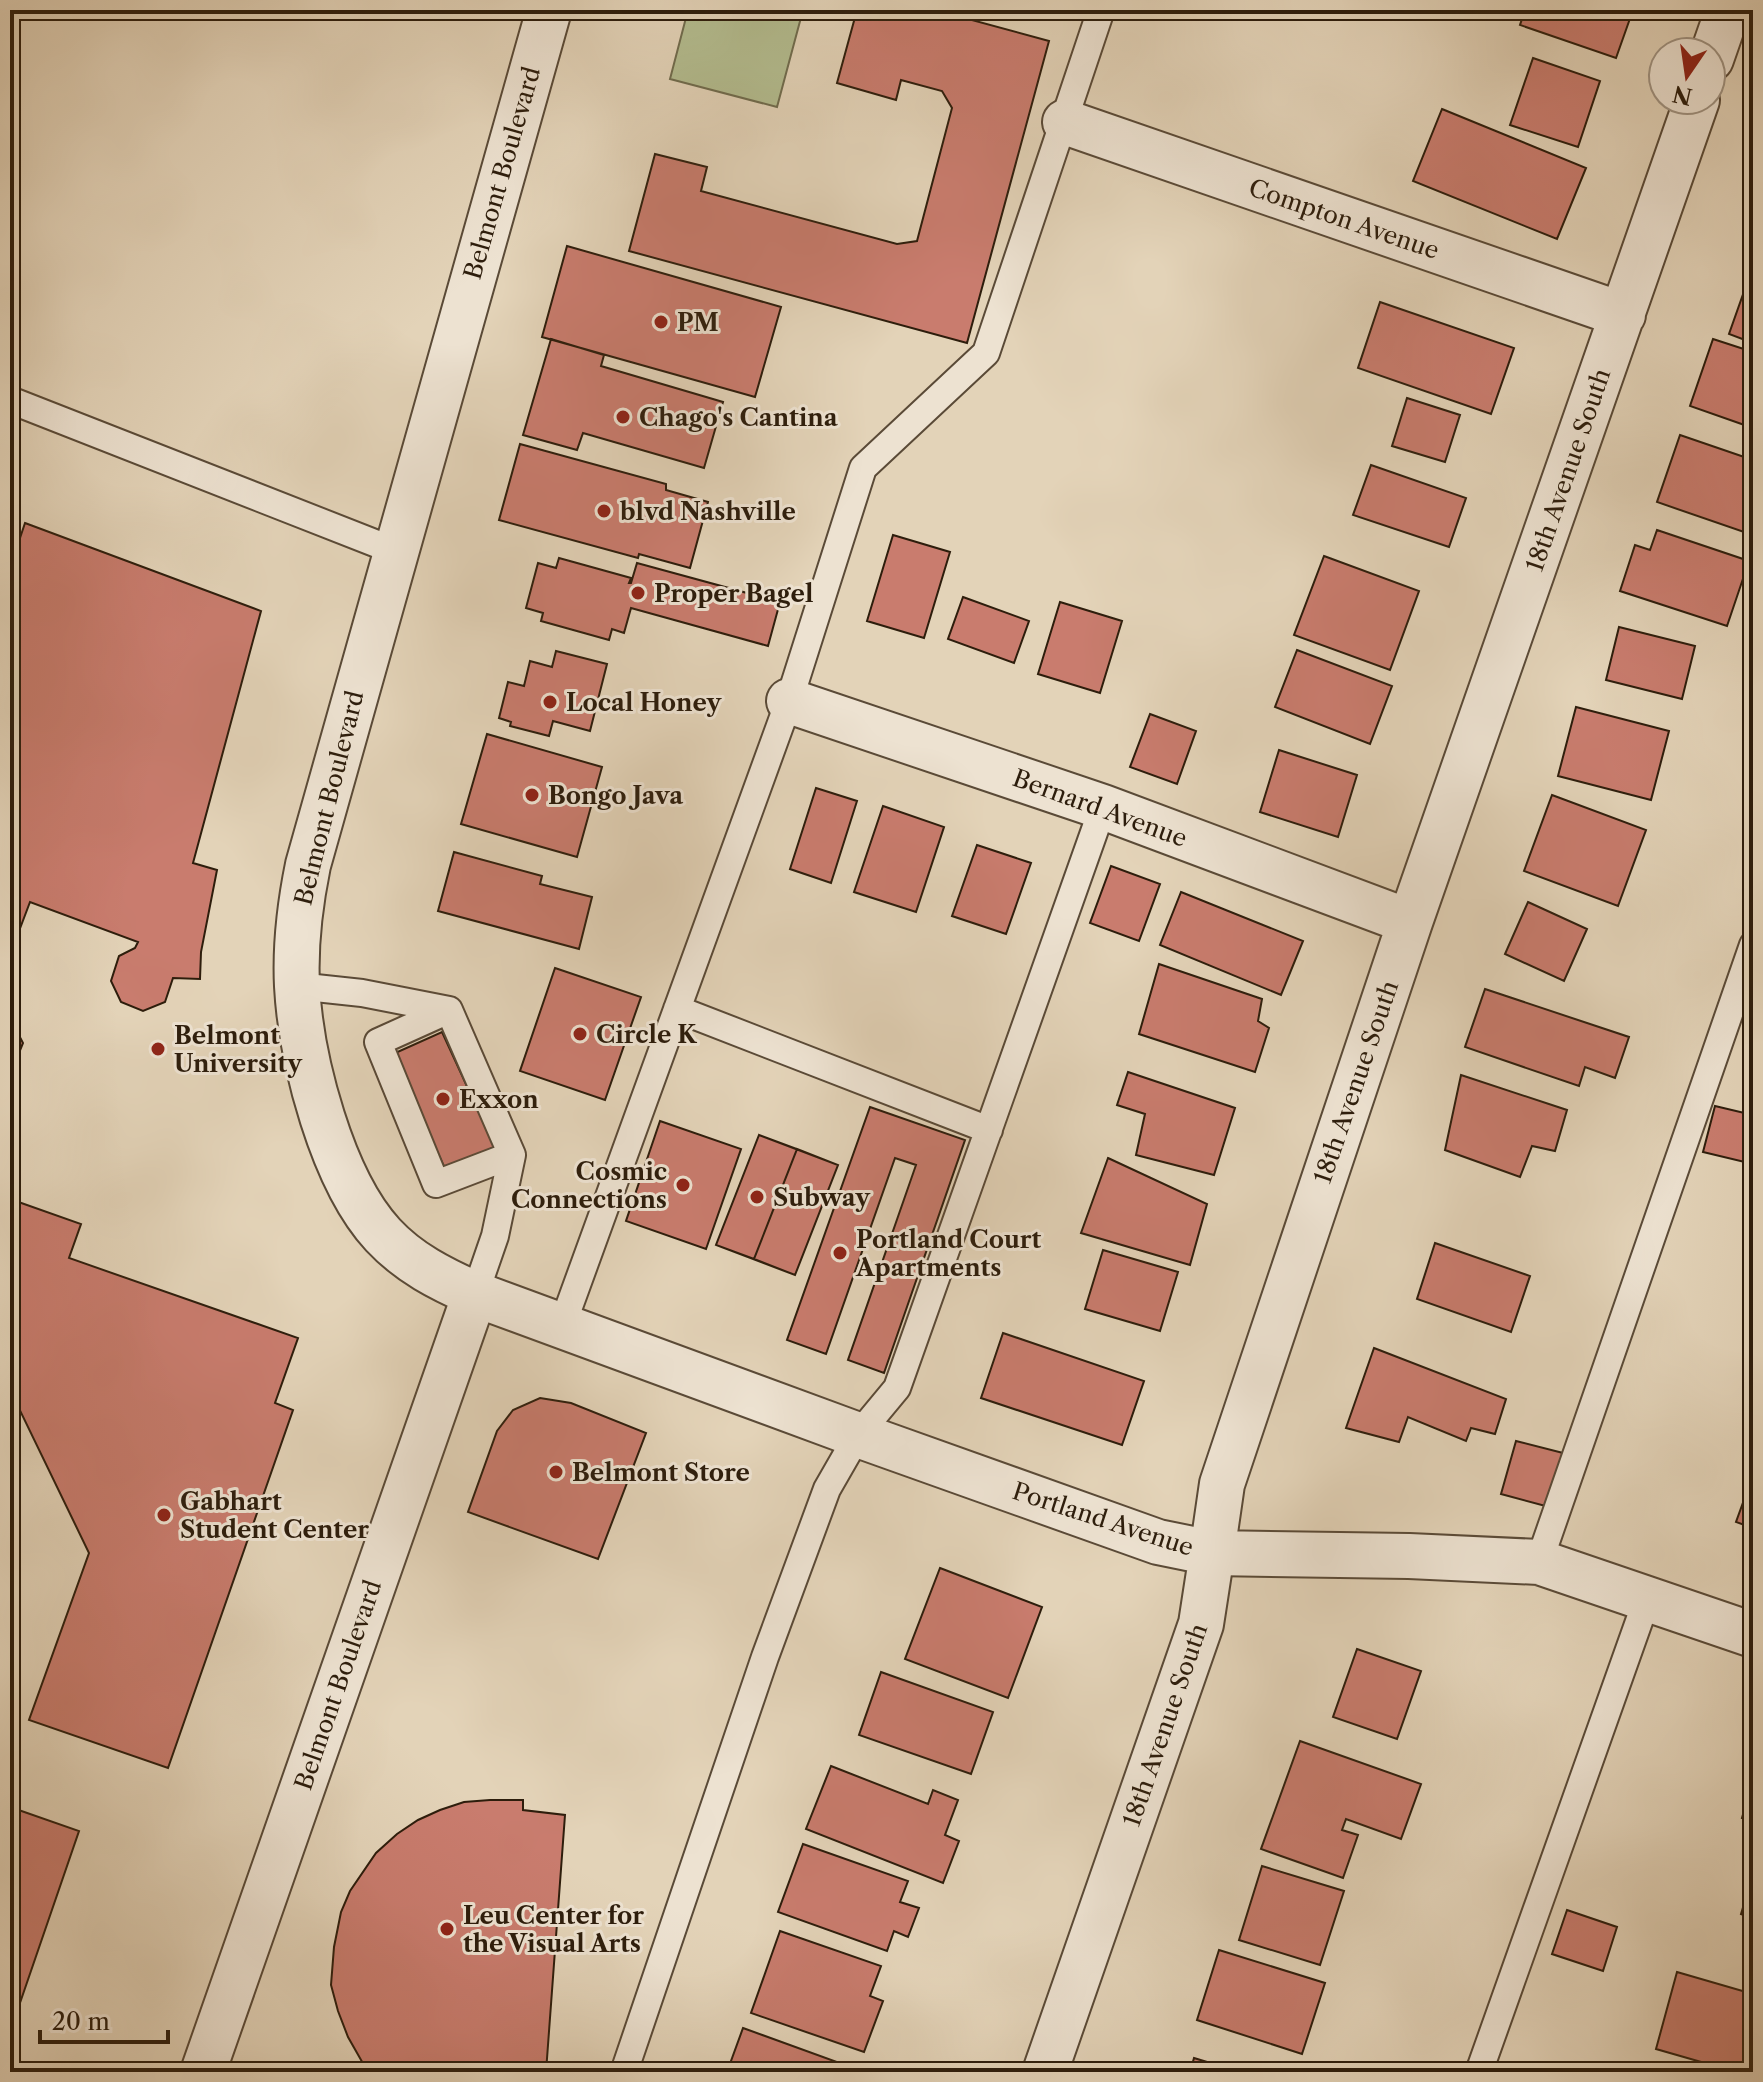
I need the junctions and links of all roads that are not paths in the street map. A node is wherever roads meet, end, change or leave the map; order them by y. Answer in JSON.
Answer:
{"nodes":[{"id":1,"x":549,"y":10,"type":"edge"},
{"id":2,"x":1101,"y":10,"type":"edge"},
{"id":3,"x":1728,"y":10,"type":"edge"},
{"id":4,"x":1719,"y":36,"type":"edge"},
{"id":5,"x":1691,"y":116,"type":"edge"},
{"id":6,"x":1065,"y":122,"type":"junction"},
{"id":7,"x":1623,"y":315,"type":"junction"},
{"id":8,"x":10,"y":400,"type":"edge"},
{"id":9,"x":395,"y":551,"type":"junction"},
{"id":10,"x":789,"y":701,"type":"junction"},
{"id":11,"x":1103,"y":807,"type":"junction"},
{"id":12,"x":1410,"y":922,"type":"junction"},
{"id":13,"x":1753,"y":945,"type":"edge"},
{"id":14,"x":297,"y":986,"type":"junction"},
{"id":15,"x":677,"y":1009,"type":"junction"},
{"id":16,"x":449,"y":1010,"type":"junction"},
{"id":17,"x":989,"y":1130,"type":"junction"},
{"id":18,"x":512,"y":1155,"type":"junction"},
{"id":19,"x":475,"y":1294,"type":"junction"},
{"id":20,"x":562,"y":1326,"type":"junction"},
{"id":21,"x":858,"y":1435,"type":"junction"},
{"id":22,"x":1212,"y":1553,"type":"junction"},
{"id":23,"x":1539,"y":1562,"type":"junction"},
{"id":24,"x":1647,"y":1599,"type":"junction"},
{"id":25,"x":1753,"y":1635,"type":"edge"},
{"id":26,"x":203,"y":2072,"type":"edge"},
{"id":27,"x":624,"y":2072,"type":"edge"},
{"id":28,"x":1045,"y":2072,"type":"edge"},
{"id":29,"x":1479,"y":2072,"type":"edge"}],
"edges":[{"from":1,"to":9,"type":"street","name":"Belmont Boulevard"},
{"from":2,"to":6,"type":"lane"},
{"from":3,"to":4,"type":"street"},
{"from":5,"to":7,"type":"street","name":"18th Avenue South"},
{"from":6,"to":7,"type":"street","name":"Compton Avenue"},
{"from":6,"to":10,"type":"lane"},
{"from":7,"to":12,"type":"street","name":"18th Avenue South"},
{"from":8,"to":9,"type":"lane"},
{"from":9,"to":14,"type":"street","name":"Belmont Boulevard"},
{"from":10,"to":11,"type":"street","name":"Bernard Avenue"},
{"from":10,"to":15,"type":"lane"},
{"from":11,"to":12,"type":"street","name":"Bernard Avenue"},
{"from":11,"to":17,"type":"lane"},
{"from":12,"to":22,"type":"street","name":"18th Avenue South"},
{"from":13,"to":23,"type":"lane"},
{"from":14,"to":16,"type":"lane"},
{"from":14,"to":19,"type":"street","name":"Belmont Boulevard"},
{"from":15,"to":17,"type":"lane"},
{"from":15,"to":20,"type":"lane"},
{"from":16,"to":18,"type":"lane"},
{"from":16,"to":18,"type":"lane"},
{"from":17,"to":21,"type":"lane"},
{"from":18,"to":19,"type":"lane"},
{"from":19,"to":20,"type":"street","name":"Portland Avenue"},
{"from":19,"to":26,"type":"street","name":"Belmont Boulevard"},
{"from":20,"to":21,"type":"street","name":"Portland Avenue"},
{"from":21,"to":22,"type":"street","name":"Portland Avenue"},
{"from":21,"to":27,"type":"lane"},
{"from":22,"to":23,"type":"street","name":"Portland Avenue"},
{"from":22,"to":28,"type":"street","name":"18th Avenue South"},
{"from":23,"to":24,"type":"street","name":"Portland Avenue"},
{"from":24,"to":25,"type":"street","name":"Portland Avenue"},
{"from":24,"to":29,"type":"lane"}]}
